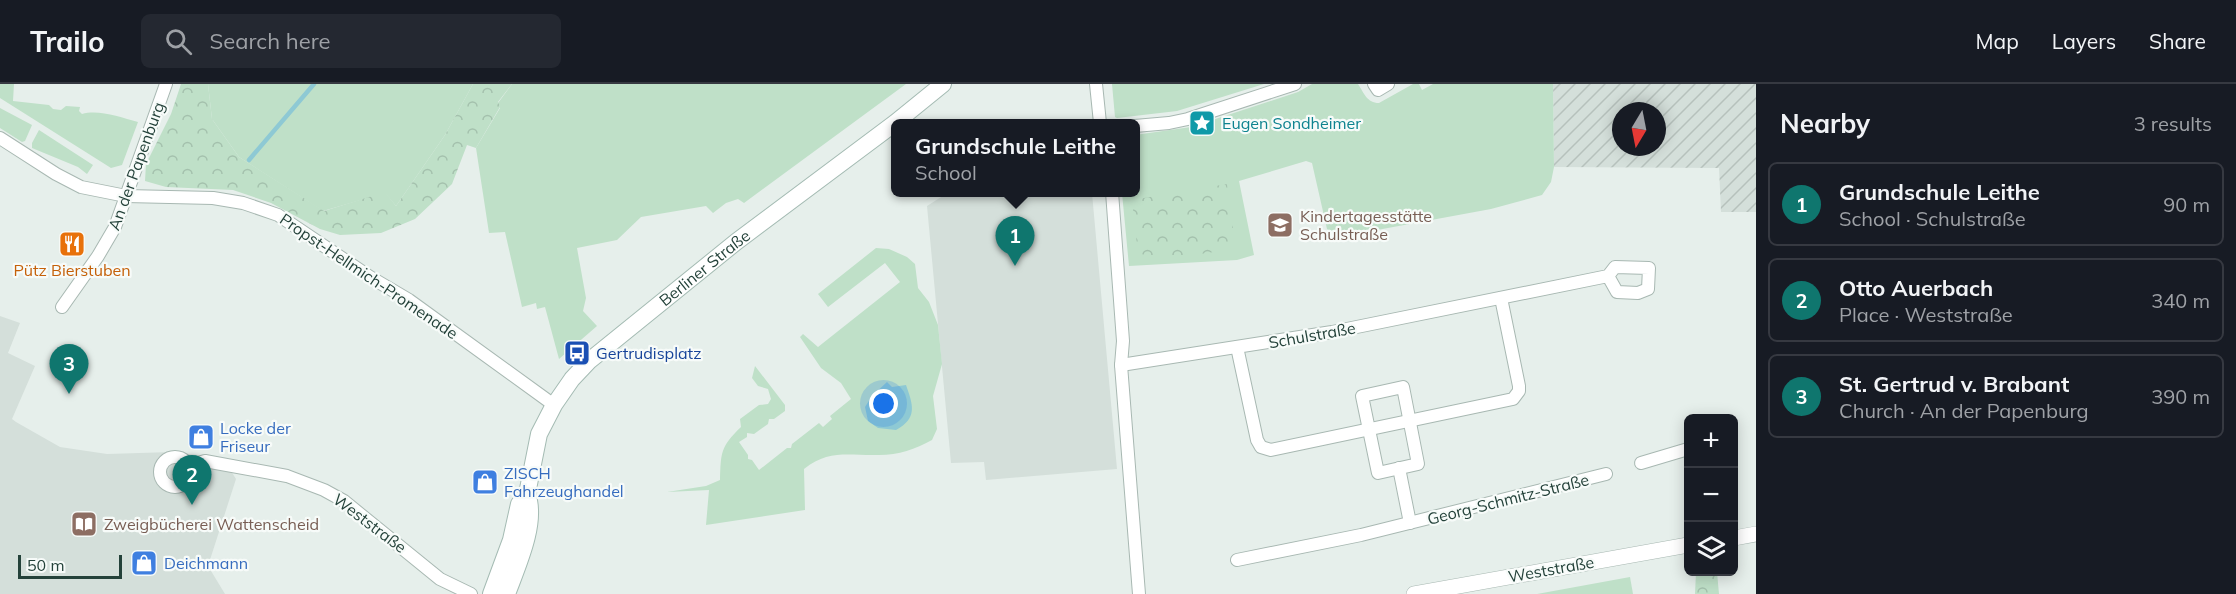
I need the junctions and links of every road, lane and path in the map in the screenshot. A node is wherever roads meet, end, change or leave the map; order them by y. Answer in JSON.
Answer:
{"nodes":[{"id":1,"x":166,"y":84,"type":"edge"},
{"id":2,"x":943,"y":84,"type":"edge"},
{"id":3,"x":1096,"y":84,"type":"edge"},
{"id":4,"x":1295,"y":84,"type":"edge"},
{"id":5,"x":1374,"y":84,"type":"edge"},
{"id":6,"x":1388,"y":84,"type":"edge"},
{"id":7,"x":900,"y":119,"type":"edge"},
{"id":8,"x":1100,"y":119,"type":"edge"},
{"id":9,"x":891,"y":126,"type":"edge"},
{"id":10,"x":1140,"y":126,"type":"edge"},
{"id":11,"x":0,"y":138,"type":"edge"},
{"id":12,"x":126,"y":196,"type":"junction"},
{"id":13,"x":1112,"y":197,"type":"edge"},
{"id":14,"x":1608,"y":276,"type":"dead end"},
{"id":15,"x":1501,"y":298,"type":"junction"},
{"id":16,"x":62,"y":307,"type":"dead end"},
{"id":17,"x":1237,"y":347,"type":"junction"},
{"id":18,"x":1121,"y":365,"type":"junction"},
{"id":19,"x":554,"y":405,"type":"junction"},
{"id":20,"x":1410,"y":421,"type":"junction"},
{"id":21,"x":1369,"y":429,"type":"junction"},
{"id":22,"x":1684,"y":450,"type":"edge"},
{"id":23,"x":1641,"y":463,"type":"dead end"},
{"id":24,"x":189,"y":466,"type":"dead end"},
{"id":25,"x":1399,"y":468,"type":"junction"},
{"id":26,"x":1606,"y":474,"type":"dead end"},
{"id":27,"x":527,"y":494,"type":"junction"},
{"id":28,"x":1410,"y":524,"type":"junction"},
{"id":29,"x":1756,"y":534,"type":"edge"},
{"id":30,"x":1738,"y":537,"type":"edge"},
{"id":31,"x":1684,"y":546,"type":"edge"},
{"id":32,"x":1237,"y":560,"type":"dead end"},
{"id":33,"x":471,"y":594,"type":"edge"},
{"id":34,"x":491,"y":594,"type":"edge"},
{"id":35,"x":507,"y":594,"type":"edge"},
{"id":36,"x":1139,"y":594,"type":"edge"},
{"id":37,"x":1414,"y":594,"type":"edge"}],
"edges":[{"from":1,"to":12,"type":"street","name":"An der Papenburg"},
{"from":2,"to":7,"type":"main road","name":"Berliner Straße"},
{"from":3,"to":8,"type":"street"},
{"from":4,"to":10,"type":"street"},
{"from":5,"to":6,"type":"street"},
{"from":9,"to":19,"type":"main road","name":"Berliner Straße"},
{"from":11,"to":12,"type":"street","name":"Propst-Hellmich-Promenade"},
{"from":12,"to":16,"type":"street","name":"An der Papenburg"},
{"from":12,"to":19,"type":"street","name":"Propst-Hellmich-Promenade"},
{"from":13,"to":18,"type":"street"},
{"from":14,"to":15,"type":"street"},
{"from":15,"to":17,"type":"street","name":"Schulstraße"},
{"from":15,"to":20,"type":"street"},
{"from":17,"to":18,"type":"street","name":"Schulstraße"},
{"from":17,"to":21,"type":"street"},
{"from":18,"to":36,"type":"street"},
{"from":19,"to":27,"type":"main road","name":"Berliner Straße"},
{"from":20,"to":21,"type":"street"},
{"from":20,"to":21,"type":"street"},
{"from":20,"to":25,"type":"street"},
{"from":21,"to":25,"type":"street"},
{"from":22,"to":23,"type":"street"},
{"from":24,"to":33,"type":"street","name":"Weststraße"},
{"from":25,"to":28,"type":"street","name":"Georg-Schmitz-Straße"},
{"from":26,"to":28,"type":"street","name":"Georg-Schmitz-Straße"},
{"from":27,"to":34,"type":"main road","name":"Berliner Straße"},
{"from":27,"to":35,"type":"main road","name":"Berliner Straße"},
{"from":28,"to":32,"type":"street","name":"Georg-Schmitz-Straße"},
{"from":29,"to":30,"type":"street"},
{"from":31,"to":37,"type":"street","name":"Weststraße"}]}
